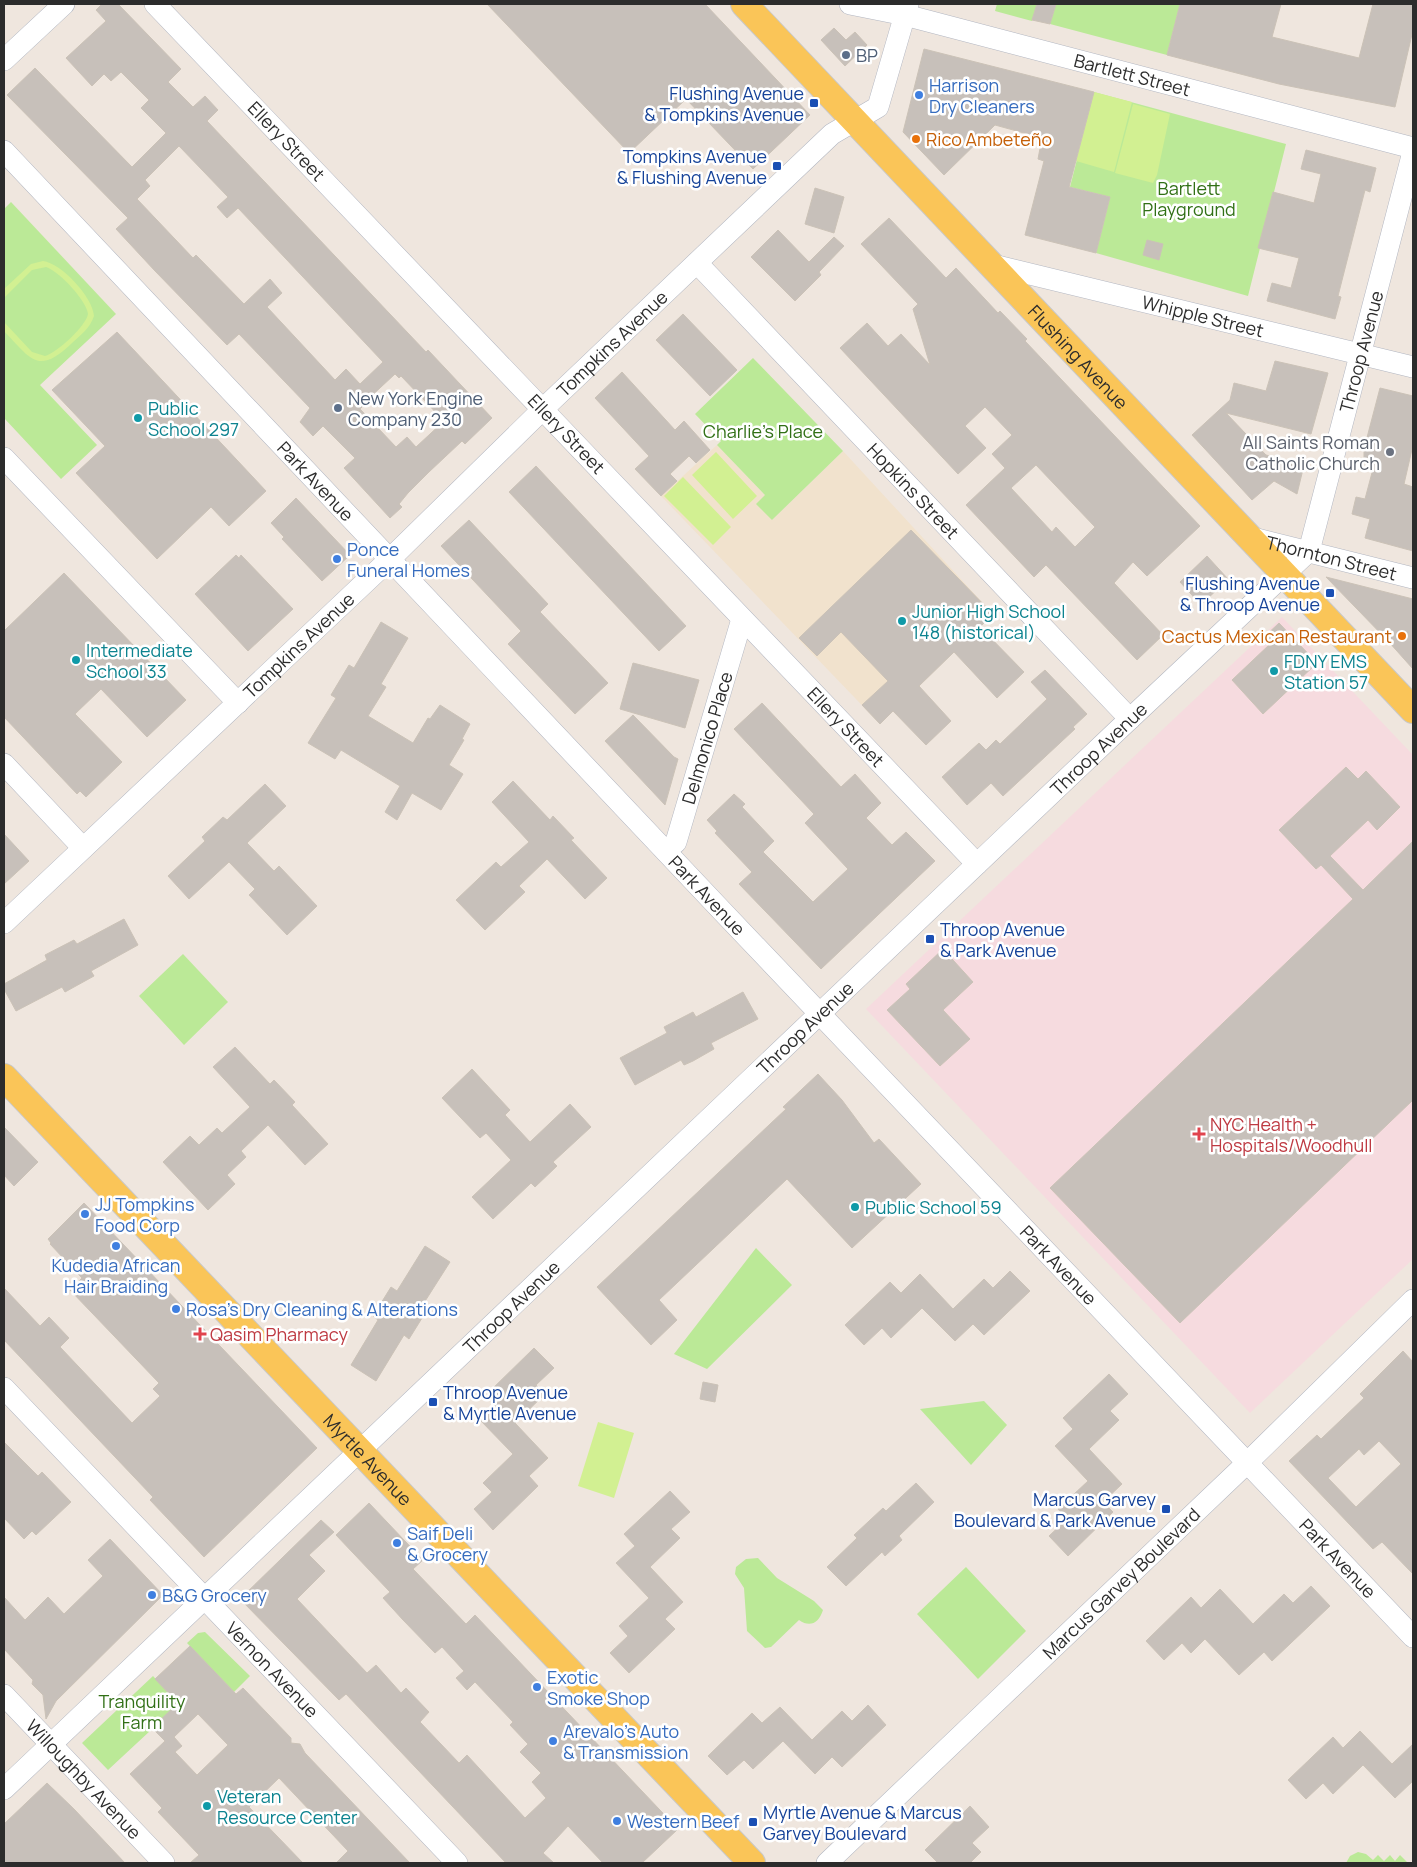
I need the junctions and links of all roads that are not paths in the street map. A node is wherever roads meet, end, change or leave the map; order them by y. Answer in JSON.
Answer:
{"nodes":[{"id":1,"x":64,"y":4,"type":"edge"},
{"id":2,"x":155,"y":4,"type":"edge"},
{"id":3,"x":744,"y":4,"type":"edge"},
{"id":4,"x":850,"y":4,"type":"edge"},
{"id":5,"x":906,"y":10,"type":"edge"},
{"id":6,"x":4,"y":60,"type":"edge"},
{"id":7,"x":856,"y":120,"type":"junction"},
{"id":8,"x":1413,"y":148,"type":"edge"},
{"id":9,"x":4,"y":151,"type":"edge"},
{"id":10,"x":1413,"y":152,"type":"edge"},
{"id":11,"x":697,"y":262,"type":"junction"},
{"id":12,"x":992,"y":265,"type":"junction"},
{"id":13,"x":1361,"y":354,"type":"junction"},
{"id":14,"x":1413,"y":367,"type":"edge"},
{"id":15,"x":544,"y":408,"type":"junction"},
{"id":16,"x":4,"y":458,"type":"edge"},
{"id":17,"x":1250,"y":537,"type":"junction"},
{"id":18,"x":1309,"y":551,"type":"junction"},
{"id":19,"x":390,"y":559,"type":"junction"},
{"id":20,"x":1284,"y":575,"type":"junction"},
{"id":21,"x":1413,"y":578,"type":"edge"},
{"id":22,"x":742,"y":620,"type":"junction"},
{"id":23,"x":238,"y":703,"type":"junction"},
{"id":24,"x":1413,"y":710,"type":"edge"},
{"id":25,"x":1130,"y":719,"type":"junction"},
{"id":26,"x":4,"y":764,"type":"edge"},
{"id":27,"x":83,"y":848,"type":"junction"},
{"id":28,"x":666,"y":851,"type":"junction"},
{"id":29,"x":977,"y":864,"type":"junction"},
{"id":30,"x":4,"y":923,"type":"edge"},
{"id":31,"x":820,"y":1014,"type":"junction"},
{"id":32,"x":4,"y":1077,"type":"edge"},
{"id":33,"x":1410,"y":1311,"type":"edge"},
{"id":34,"x":4,"y":1388,"type":"edge"},
{"id":35,"x":360,"y":1451,"type":"junction"},
{"id":36,"x":1247,"y":1463,"type":"junction"},
{"id":37,"x":204,"y":1598,"type":"junction"},
{"id":38,"x":1413,"y":1637,"type":"edge"},
{"id":39,"x":4,"y":1695,"type":"edge"},
{"id":40,"x":51,"y":1744,"type":"junction"},
{"id":41,"x":4,"y":1789,"type":"edge"},
{"id":42,"x":164,"y":1863,"type":"edge"},
{"id":43,"x":457,"y":1863,"type":"edge"},
{"id":44,"x":752,"y":1863,"type":"edge"},
{"id":45,"x":827,"y":1863,"type":"edge"}],
"edges":[{"from":1,"to":6,"type":"street"},
{"from":2,"to":15,"type":"street","name":"Ellery Street"},
{"from":3,"to":7,"type":"main road","name":"Flushing Avenue"},
{"from":4,"to":5,"type":"street","name":"Bartlett Street"},
{"from":5,"to":7,"type":"street","name":"Tompkins Avenue"},
{"from":5,"to":8,"type":"street","name":"Bartlett Street"},
{"from":7,"to":11,"type":"street","name":"Tompkins Avenue"},
{"from":7,"to":12,"type":"main road","name":"Flushing Avenue"},
{"from":9,"to":19,"type":"street","name":"Park Avenue"},
{"from":10,"to":13,"type":"street","name":"Throop Avenue"},
{"from":11,"to":15,"type":"street","name":"Tompkins Avenue"},
{"from":11,"to":25,"type":"street","name":"Hopkins Street"},
{"from":12,"to":13,"type":"street","name":"Whipple Street"},
{"from":12,"to":17,"type":"main road","name":"Flushing Avenue"},
{"from":13,"to":14,"type":"street","name":"Whipple Street"},
{"from":13,"to":18,"type":"street","name":"Throop Avenue"},
{"from":15,"to":19,"type":"street","name":"Tompkins Avenue"},
{"from":15,"to":22,"type":"street","name":"Ellery Street"},
{"from":16,"to":23,"type":"street"},
{"from":17,"to":18,"type":"street","name":"Thornton Street"},
{"from":17,"to":20,"type":"main road","name":"Flushing Avenue"},
{"from":18,"to":20,"type":"street","name":"Throop Avenue"},
{"from":18,"to":21,"type":"street","name":"Thornton Street"},
{"from":19,"to":23,"type":"street","name":"Tompkins Avenue"},
{"from":19,"to":28,"type":"street","name":"Park Avenue"},
{"from":20,"to":24,"type":"main road","name":"Flushing Avenue"},
{"from":20,"to":25,"type":"street","name":"Throop Avenue"},
{"from":22,"to":28,"type":"street","name":"Delmonico Place"},
{"from":22,"to":29,"type":"street","name":"Ellery Street"},
{"from":23,"to":27,"type":"street","name":"Tompkins Avenue"},
{"from":25,"to":29,"type":"street","name":"Throop Avenue"},
{"from":26,"to":27,"type":"street"},
{"from":27,"to":30,"type":"street","name":"Tompkins Avenue"},
{"from":28,"to":31,"type":"street","name":"Park Avenue"},
{"from":29,"to":31,"type":"street","name":"Throop Avenue"},
{"from":31,"to":35,"type":"street","name":"Throop Avenue"},
{"from":31,"to":36,"type":"street","name":"Park Avenue"},
{"from":32,"to":35,"type":"main road","name":"Myrtle Avenue"},
{"from":33,"to":36,"type":"street","name":"Marcus Garvey Boulevard"},
{"from":34,"to":37,"type":"street","name":"Vernon Avenue"},
{"from":35,"to":37,"type":"street","name":"Throop Avenue"},
{"from":35,"to":44,"type":"main road","name":"Myrtle Avenue"},
{"from":36,"to":38,"type":"street","name":"Park Avenue"},
{"from":36,"to":45,"type":"street","name":"Marcus Garvey Boulevard"},
{"from":37,"to":40,"type":"street","name":"Throop Avenue"},
{"from":37,"to":43,"type":"street","name":"Vernon Avenue"},
{"from":39,"to":40,"type":"street","name":"Willoughby Avenue"},
{"from":40,"to":41,"type":"street","name":"Throop Avenue"},
{"from":40,"to":42,"type":"street","name":"Willoughby Avenue"}]}
